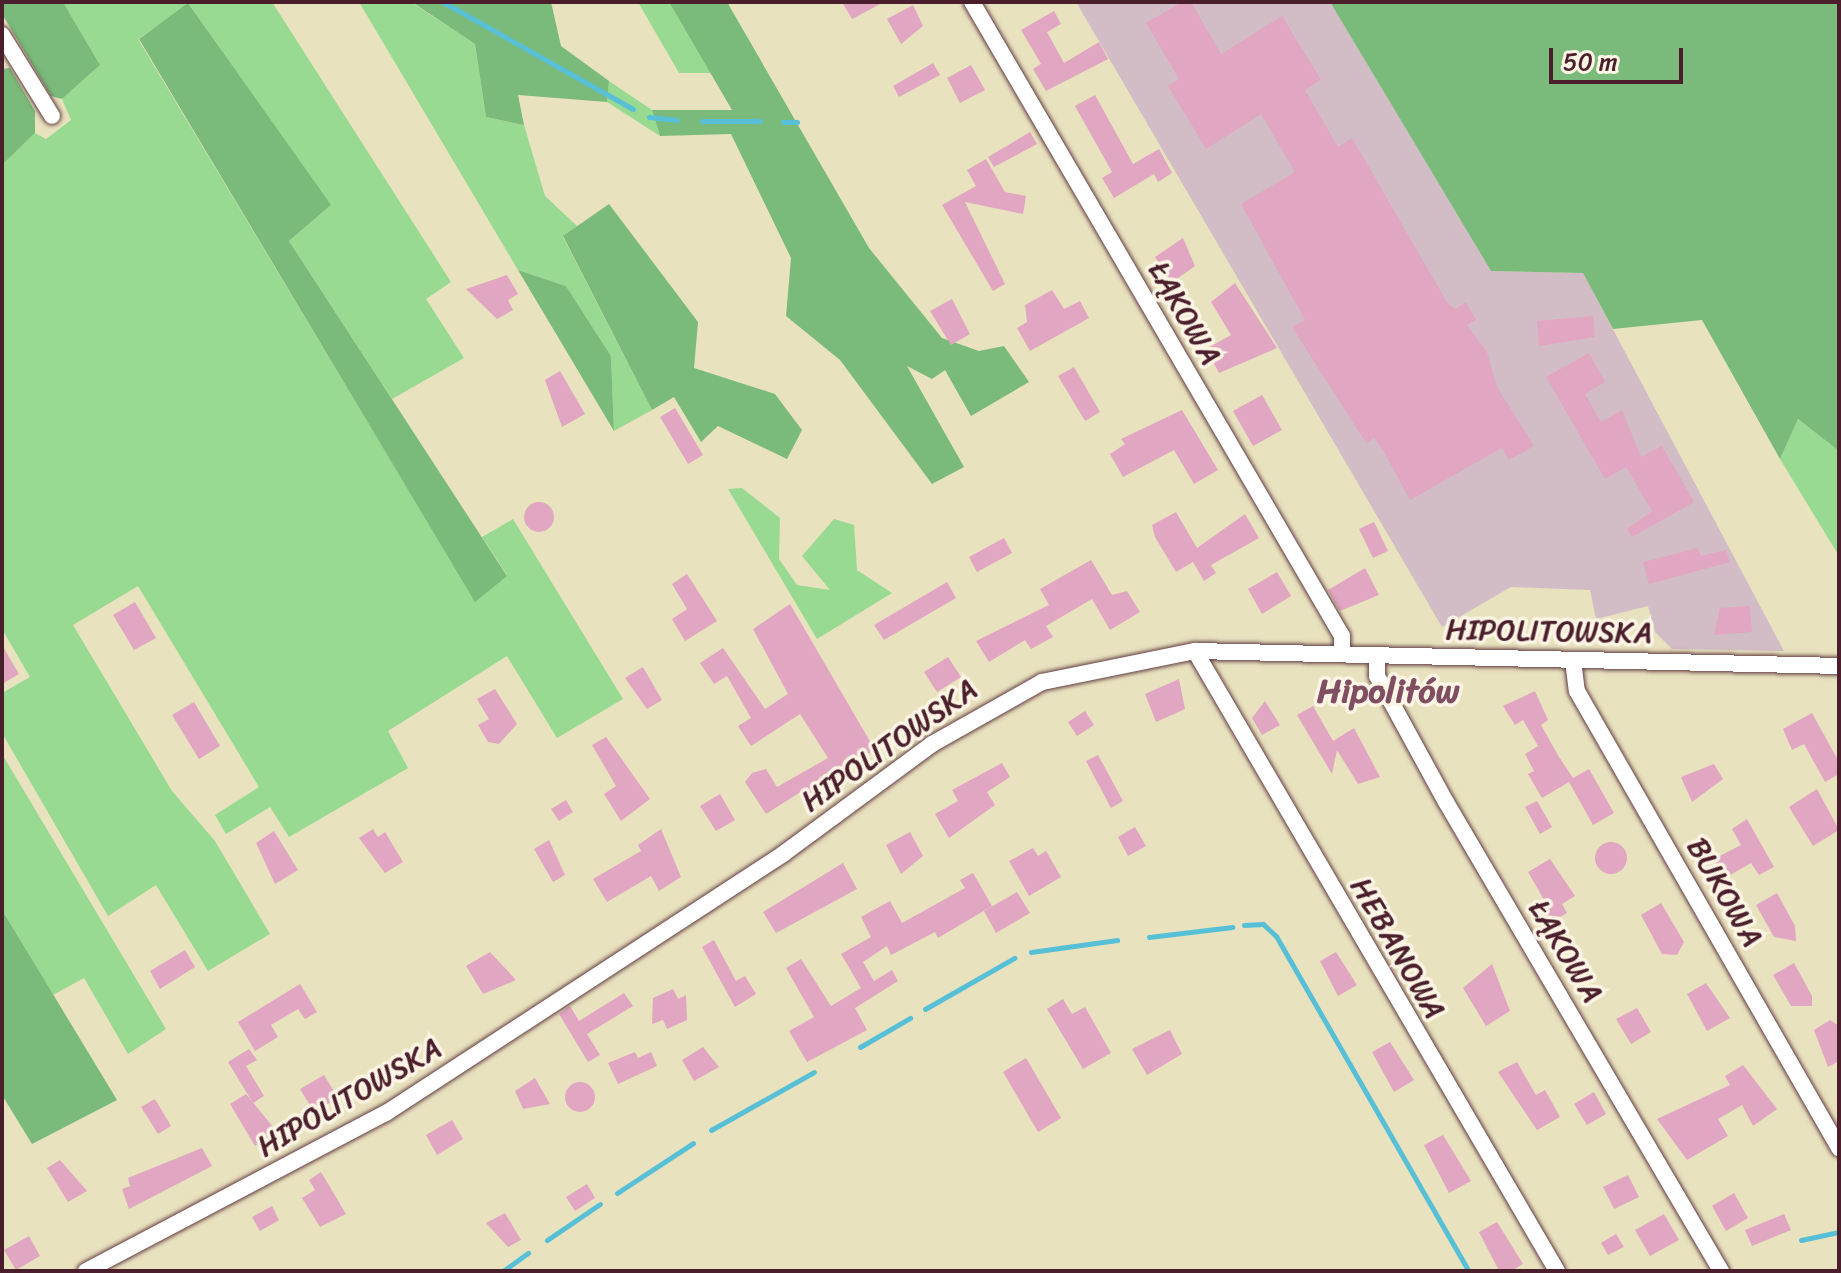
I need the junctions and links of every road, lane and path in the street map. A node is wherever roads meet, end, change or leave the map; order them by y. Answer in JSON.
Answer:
{"nodes":[{"id":1,"x":972,"y":2,"type":"edge"},
{"id":2,"x":2,"y":35,"type":"edge"},
{"id":3,"x":52,"y":116,"type":"dead end"},
{"id":4,"x":1195,"y":651,"type":"junction"},
{"id":5,"x":1342,"y":654,"type":"junction"},
{"id":6,"x":1377,"y":655,"type":"junction"},
{"id":7,"x":1573,"y":660,"type":"junction"},
{"id":8,"x":1839,"y":666,"type":"edge"},
{"id":9,"x":1839,"y":1148,"type":"edge"},
{"id":10,"x":86,"y":1271,"type":"edge"},
{"id":11,"x":1557,"y":1271,"type":"edge"},
{"id":12,"x":1721,"y":1271,"type":"edge"}],
"edges":[{"from":1,"to":5,"type":"street","name":"ŁĄKOWA"},
{"from":2,"to":3,"type":"street"},
{"from":4,"to":5,"type":"street","name":"HIPOLITOWSKA"},
{"from":4,"to":10,"type":"street","name":"HIPOLITOWSKA"},
{"from":4,"to":11,"type":"street","name":"HEBANOWA"},
{"from":5,"to":6,"type":"street","name":"HIPOLITOWSKA"},
{"from":6,"to":7,"type":"street","name":"HIPOLITOWSKA"},
{"from":6,"to":12,"type":"street","name":"ŁĄKOWA"},
{"from":7,"to":8,"type":"street","name":"HIPOLITOWSKA"},
{"from":7,"to":9,"type":"street","name":"BUKOWA"}]}
